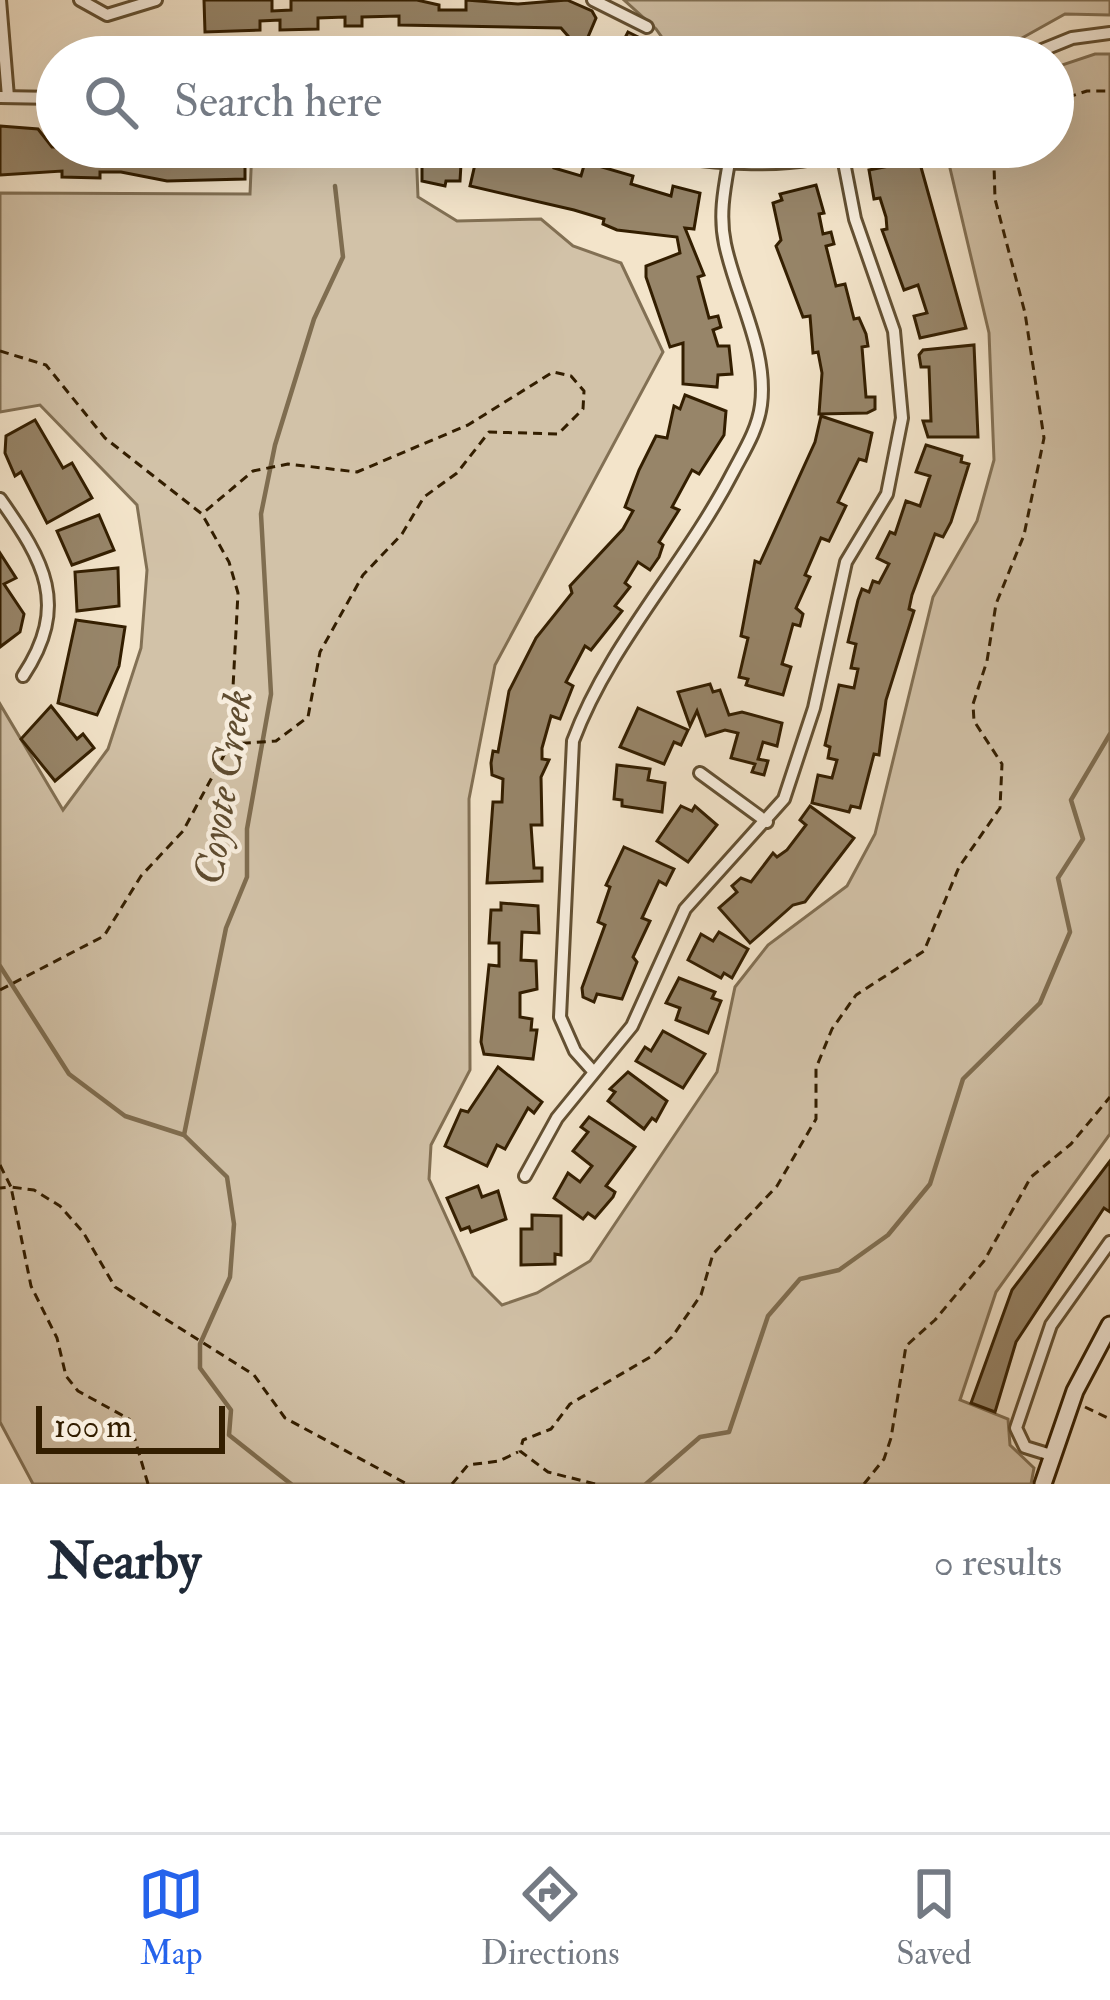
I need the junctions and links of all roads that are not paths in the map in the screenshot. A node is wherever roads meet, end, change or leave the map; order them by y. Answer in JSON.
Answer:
{"nodes":[{"id":1,"x":0,"y":0,"type":"edge"},
{"id":2,"x":80,"y":0,"type":"edge"},
{"id":3,"x":156,"y":0,"type":"edge"},
{"id":4,"x":593,"y":0,"type":"edge"},
{"id":5,"x":647,"y":27,"type":"dead end"},
{"id":6,"x":1110,"y":33,"type":"edge"},
{"id":7,"x":1074,"y":38,"type":"edge"},
{"id":8,"x":4,"y":97,"type":"edge"},
{"id":9,"x":36,"y":98,"type":"edge"},
{"id":10,"x":728,"y":168,"type":"edge"},
{"id":11,"x":849,"y":168,"type":"edge"},
{"id":12,"x":0,"y":499,"type":"edge"},
{"id":13,"x":23,"y":676,"type":"dead end"},
{"id":14,"x":700,"y":773,"type":"dead end"},
{"id":15,"x":767,"y":822,"type":"junction"},
{"id":16,"x":592,"y":1070,"type":"junction"},
{"id":17,"x":524,"y":1176,"type":"dead end"},
{"id":18,"x":1110,"y":1242,"type":"edge"},
{"id":19,"x":1110,"y":1325,"type":"edge"},
{"id":20,"x":1051,"y":1455,"type":"junction"},
{"id":21,"x":1043,"y":1484,"type":"edge"}],
"edges":[{"from":1,"to":8,"type":"street"},
{"from":2,"to":3,"type":"street"},
{"from":4,"to":5,"type":"street"},
{"from":6,"to":7,"type":"street"},
{"from":8,"to":9,"type":"street"},
{"from":10,"to":16,"type":"street"},
{"from":11,"to":15,"type":"street"},
{"from":12,"to":13,"type":"street"},
{"from":14,"to":15,"type":"street"},
{"from":15,"to":16,"type":"street"},
{"from":16,"to":17,"type":"street"},
{"from":18,"to":20,"type":"street"},
{"from":19,"to":20,"type":"street"},
{"from":20,"to":21,"type":"street"}]}
